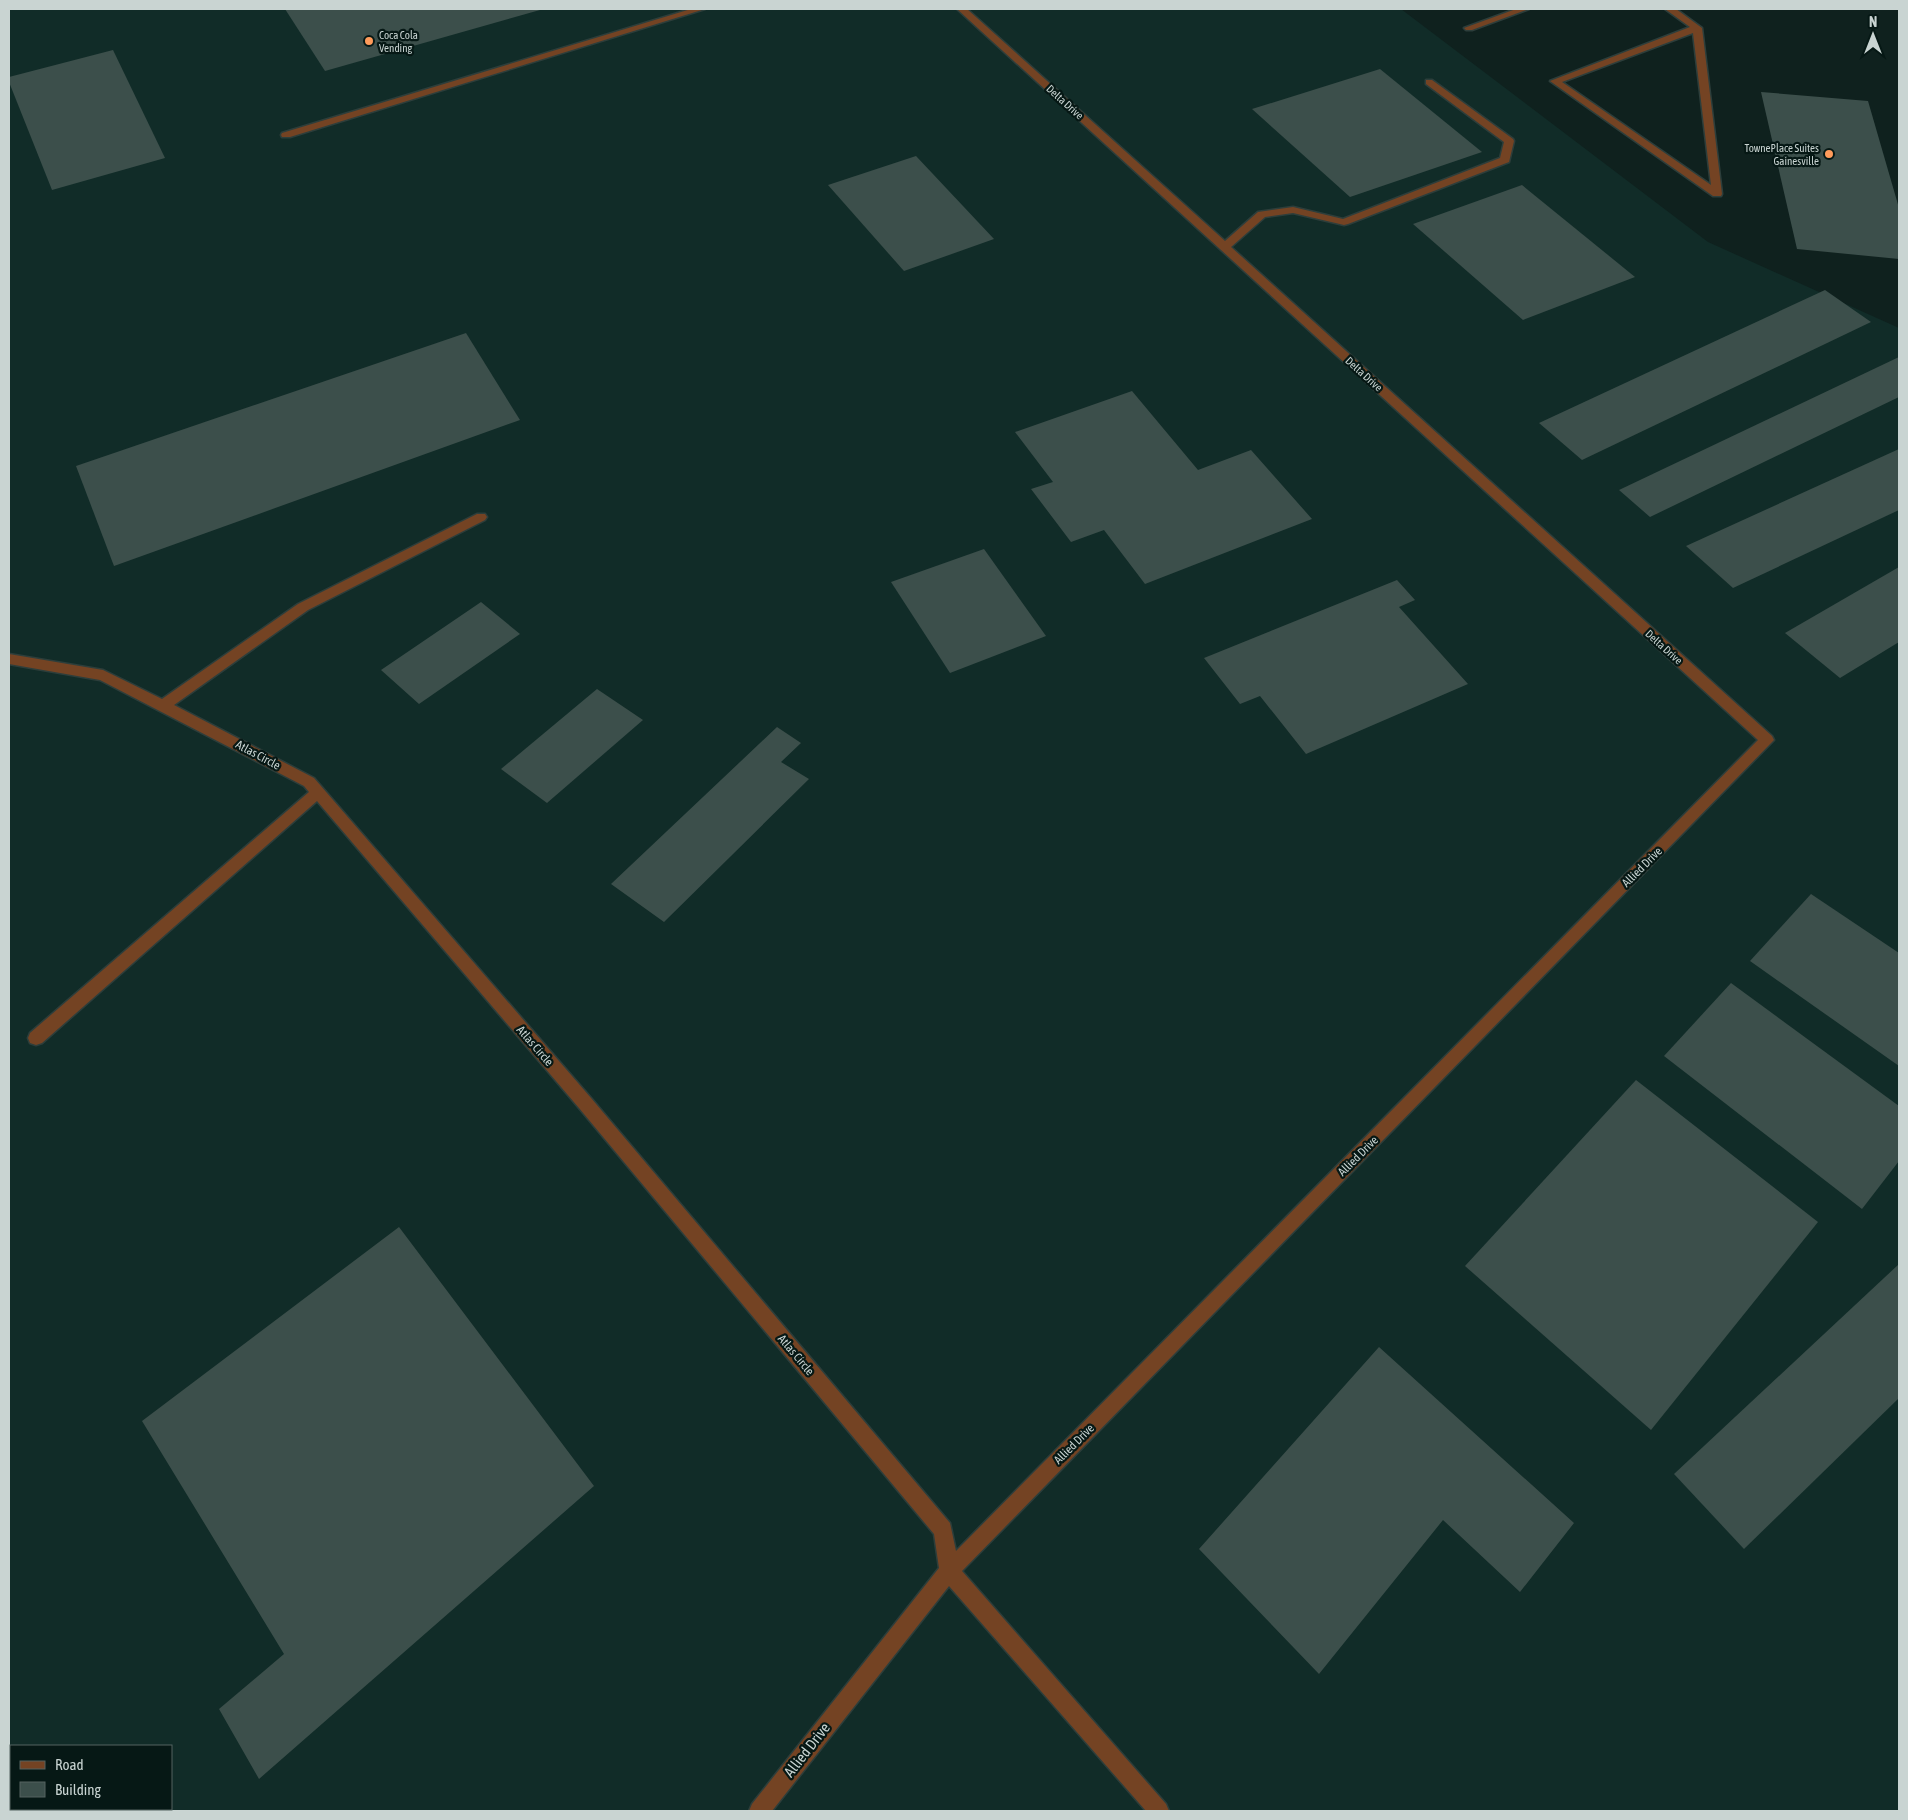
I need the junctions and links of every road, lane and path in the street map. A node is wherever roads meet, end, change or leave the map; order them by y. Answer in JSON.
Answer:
{"nodes":[{"id":1,"x":700,"y":9,"type":"edge"},
{"id":2,"x":962,"y":9,"type":"edge"},
{"id":3,"x":1524,"y":9,"type":"edge"},
{"id":4,"x":1670,"y":9,"type":"edge"},
{"id":5,"x":1469,"y":28,"type":"dead end"},
{"id":6,"x":1697,"y":28,"type":"junction"},
{"id":7,"x":1429,"y":82,"type":"dead end"},
{"id":8,"x":286,"y":135,"type":"dead end"},
{"id":9,"x":1224,"y":247,"type":"junction"},
{"id":10,"x":480,"y":517,"type":"dead end"},
{"id":11,"x":9,"y":659,"type":"edge"},
{"id":12,"x":163,"y":706,"type":"junction"},
{"id":13,"x":1767,"y":740,"type":"joint"},
{"id":14,"x":318,"y":792,"type":"junction"},
{"id":15,"x":36,"y":1038,"type":"dead end"},
{"id":16,"x":948,"y":1571,"type":"junction"},
{"id":17,"x":759,"y":1811,"type":"edge"},
{"id":18,"x":1159,"y":1811,"type":"edge"}],
"edges":[{"from":1,"to":8,"type":"street"},
{"from":2,"to":9,"type":"street","name":"Delta Drive"},
{"from":3,"to":5,"type":"street"},
{"from":4,"to":6,"type":"street"},
{"from":6,"to":6,"type":"street"},
{"from":7,"to":9,"type":"street"},
{"from":9,"to":13,"type":"street","name":"Delta Drive"},
{"from":10,"to":12,"type":"street"},
{"from":11,"to":12,"type":"street","name":"Atlas Circle"},
{"from":12,"to":14,"type":"street","name":"Atlas Circle"},
{"from":13,"to":16,"type":"street","name":"Allied Drive"},
{"from":14,"to":15,"type":"street"},
{"from":14,"to":16,"type":"street","name":"Atlas Circle"},
{"from":16,"to":17,"type":"street","name":"Allied Drive"},
{"from":16,"to":18,"type":"street"}]}
